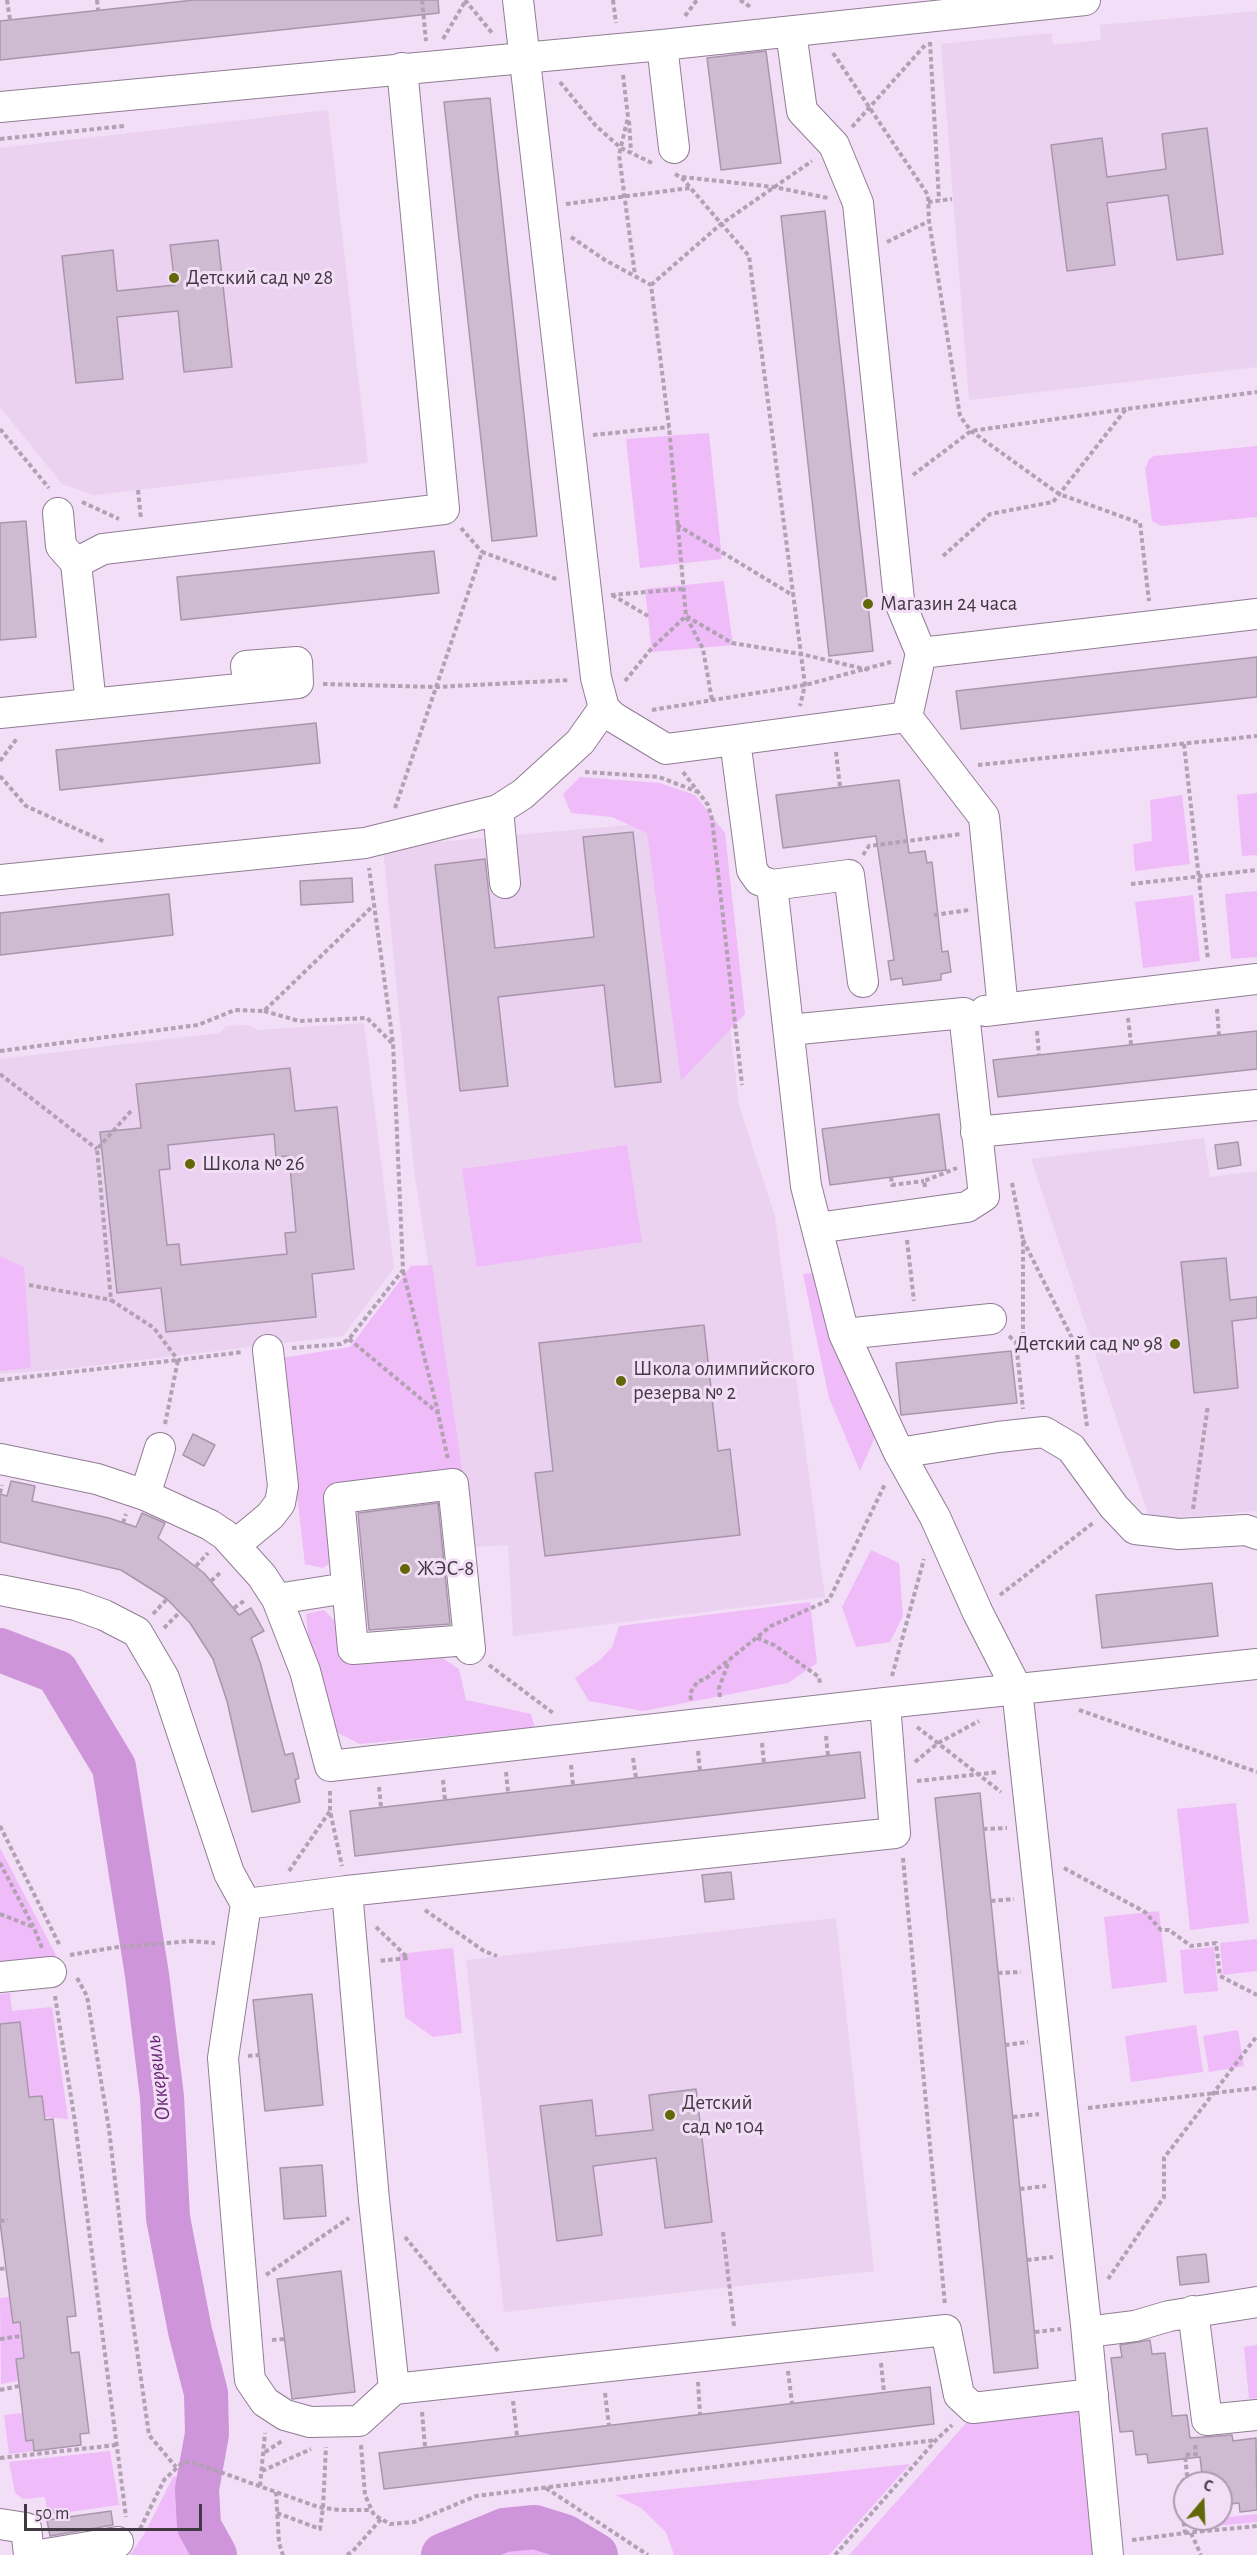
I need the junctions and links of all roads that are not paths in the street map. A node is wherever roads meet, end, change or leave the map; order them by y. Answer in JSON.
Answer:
{"nodes":[{"id":1,"x":518,"y":0,"type":"edge"},
{"id":2,"x":1085,"y":0,"type":"edge"},
{"id":3,"x":804,"y":30,"type":"junction"},
{"id":4,"x":662,"y":45,"type":"junction"},
{"id":5,"x":525,"y":56,"type":"junction"},
{"id":6,"x":415,"y":67,"type":"junction"},
{"id":7,"x":0,"y":107,"type":"edge"},
{"id":8,"x":669,"y":163,"type":"road end"},
{"id":9,"x":61,"y":499,"type":"road end"},
{"id":10,"x":76,"y":563,"type":"junction"},
{"id":11,"x":1257,"y":614,"type":"edge"},
{"id":12,"x":921,"y":653,"type":"junction"},
{"id":13,"x":298,"y":683,"type":"road end"},
{"id":14,"x":91,"y":704,"type":"junction"},
{"id":15,"x":608,"y":712,"type":"junction"},
{"id":16,"x":0,"y":713,"type":"edge"},
{"id":17,"x":907,"y":717,"type":"junction"},
{"id":18,"x":735,"y":740,"type":"junction"},
{"id":19,"x":498,"y":810,"type":"junction"},
{"id":20,"x":0,"y":880,"type":"edge"},
{"id":21,"x":505,"y":883,"type":"dead end"},
{"id":22,"x":772,"y":885,"type":"junction"},
{"id":23,"x":1257,"y":980,"type":"edge"},
{"id":24,"x":863,"y":982,"type":"dead end"},
{"id":25,"x":1003,"y":1009,"type":"junction"},
{"id":26,"x":964,"y":1013,"type":"junction"},
{"id":27,"x":789,"y":1030,"type":"junction"},
{"id":28,"x":1257,"y":1105,"type":"edge"},
{"id":29,"x":977,"y":1145,"type":"junction"},
{"id":30,"x":817,"y":1228,"type":"junction"},
{"id":31,"x":991,"y":1319,"type":"road end"},
{"id":32,"x":844,"y":1334,"type":"junction"},
{"id":33,"x":268,"y":1350,"type":"road end"},
{"id":34,"x":160,"y":1448,"type":"road end"},
{"id":35,"x":899,"y":1453,"type":"junction"},
{"id":36,"x":0,"y":1459,"type":"edge"},
{"id":37,"x":145,"y":1495,"type":"junction"},
{"id":38,"x":1257,"y":1534,"type":"edge"},
{"id":39,"x":235,"y":1545,"type":"junction"},
{"id":40,"x":347,"y":1588,"type":"junction"},
{"id":41,"x":0,"y":1590,"type":"edge"},
{"id":42,"x":277,"y":1599,"type":"junction"},
{"id":43,"x":1257,"y":1664,"type":"edge"},
{"id":44,"x":1017,"y":1694,"type":"junction"},
{"id":45,"x":885,"y":1703,"type":"junction"},
{"id":46,"x":347,"y":1891,"type":"junction"},
{"id":47,"x":257,"y":1903,"type":"junction"},
{"id":48,"x":64,"y":1974,"type":"road end"},
{"id":49,"x":0,"y":1977,"type":"edge"},
{"id":50,"x":1257,"y":2302,"type":"edge"},
{"id":51,"x":1193,"y":2311,"type":"junction"},
{"id":52,"x":1087,"y":2332,"type":"junction"},
{"id":53,"x":407,"y":2387,"type":"junction"},
{"id":54,"x":1093,"y":2394,"type":"junction"},
{"id":55,"x":1257,"y":2415,"type":"edge"},
{"id":56,"x":0,"y":2524,"type":"edge"},
{"id":57,"x":128,"y":2537,"type":"road end"},
{"id":58,"x":1108,"y":2549,"type":"edge"},
{"id":59,"x":29,"y":2555,"type":"edge"},
{"id":60,"x":40,"y":2555,"type":"edge"}],
"edges":[{"from":1,"to":5,"type":"lane"},
{"from":2,"to":3,"type":"lane"},
{"from":3,"to":4,"type":"lane"},
{"from":3,"to":12,"type":"lane"},
{"from":4,"to":5,"type":"lane"},
{"from":4,"to":8,"type":"lane"},
{"from":5,"to":6,"type":"lane"},
{"from":5,"to":15,"type":"lane"},
{"from":6,"to":7,"type":"lane"},
{"from":6,"to":10,"type":"lane"},
{"from":9,"to":10,"type":"lane"},
{"from":10,"to":14,"type":"lane"},
{"from":11,"to":12,"type":"lane"},
{"from":12,"to":17,"type":"lane"},
{"from":13,"to":14,"type":"lane"},
{"from":14,"to":16,"type":"lane"},
{"from":15,"to":18,"type":"lane"},
{"from":15,"to":19,"type":"lane"},
{"from":17,"to":18,"type":"lane"},
{"from":17,"to":25,"type":"lane"},
{"from":18,"to":22,"type":"lane"},
{"from":19,"to":20,"type":"lane"},
{"from":19,"to":21,"type":"lane"},
{"from":22,"to":24,"type":"lane"},
{"from":22,"to":27,"type":"lane"},
{"from":23,"to":25,"type":"lane"},
{"from":25,"to":26,"type":"lane"},
{"from":26,"to":27,"type":"lane"},
{"from":26,"to":29,"type":"lane"},
{"from":27,"to":30,"type":"lane"},
{"from":28,"to":29,"type":"lane"},
{"from":29,"to":30,"type":"lane"},
{"from":30,"to":32,"type":"lane"},
{"from":31,"to":32,"type":"lane"},
{"from":32,"to":35,"type":"lane"},
{"from":33,"to":39,"type":"lane"},
{"from":34,"to":37,"type":"lane"},
{"from":35,"to":38,"type":"lane"},
{"from":35,"to":44,"type":"lane"},
{"from":36,"to":37,"type":"lane"},
{"from":37,"to":39,"type":"lane"},
{"from":39,"to":42,"type":"lane"},
{"from":40,"to":40,"type":"lane"},
{"from":40,"to":42,"type":"lane"},
{"from":41,"to":47,"type":"lane"},
{"from":42,"to":45,"type":"lane"},
{"from":43,"to":44,"type":"lane"},
{"from":44,"to":45,"type":"lane"},
{"from":44,"to":52,"type":"lane"},
{"from":45,"to":46,"type":"lane"},
{"from":46,"to":47,"type":"lane"},
{"from":46,"to":53,"type":"lane"},
{"from":47,"to":53,"type":"lane"},
{"from":48,"to":49,"type":"lane"},
{"from":50,"to":51,"type":"lane"},
{"from":51,"to":52,"type":"lane"},
{"from":51,"to":55,"type":"lane"},
{"from":52,"to":54,"type":"lane"},
{"from":53,"to":54,"type":"lane"},
{"from":54,"to":58,"type":"lane"},
{"from":56,"to":59,"type":"lane"},
{"from":57,"to":60,"type":"lane"}]}
